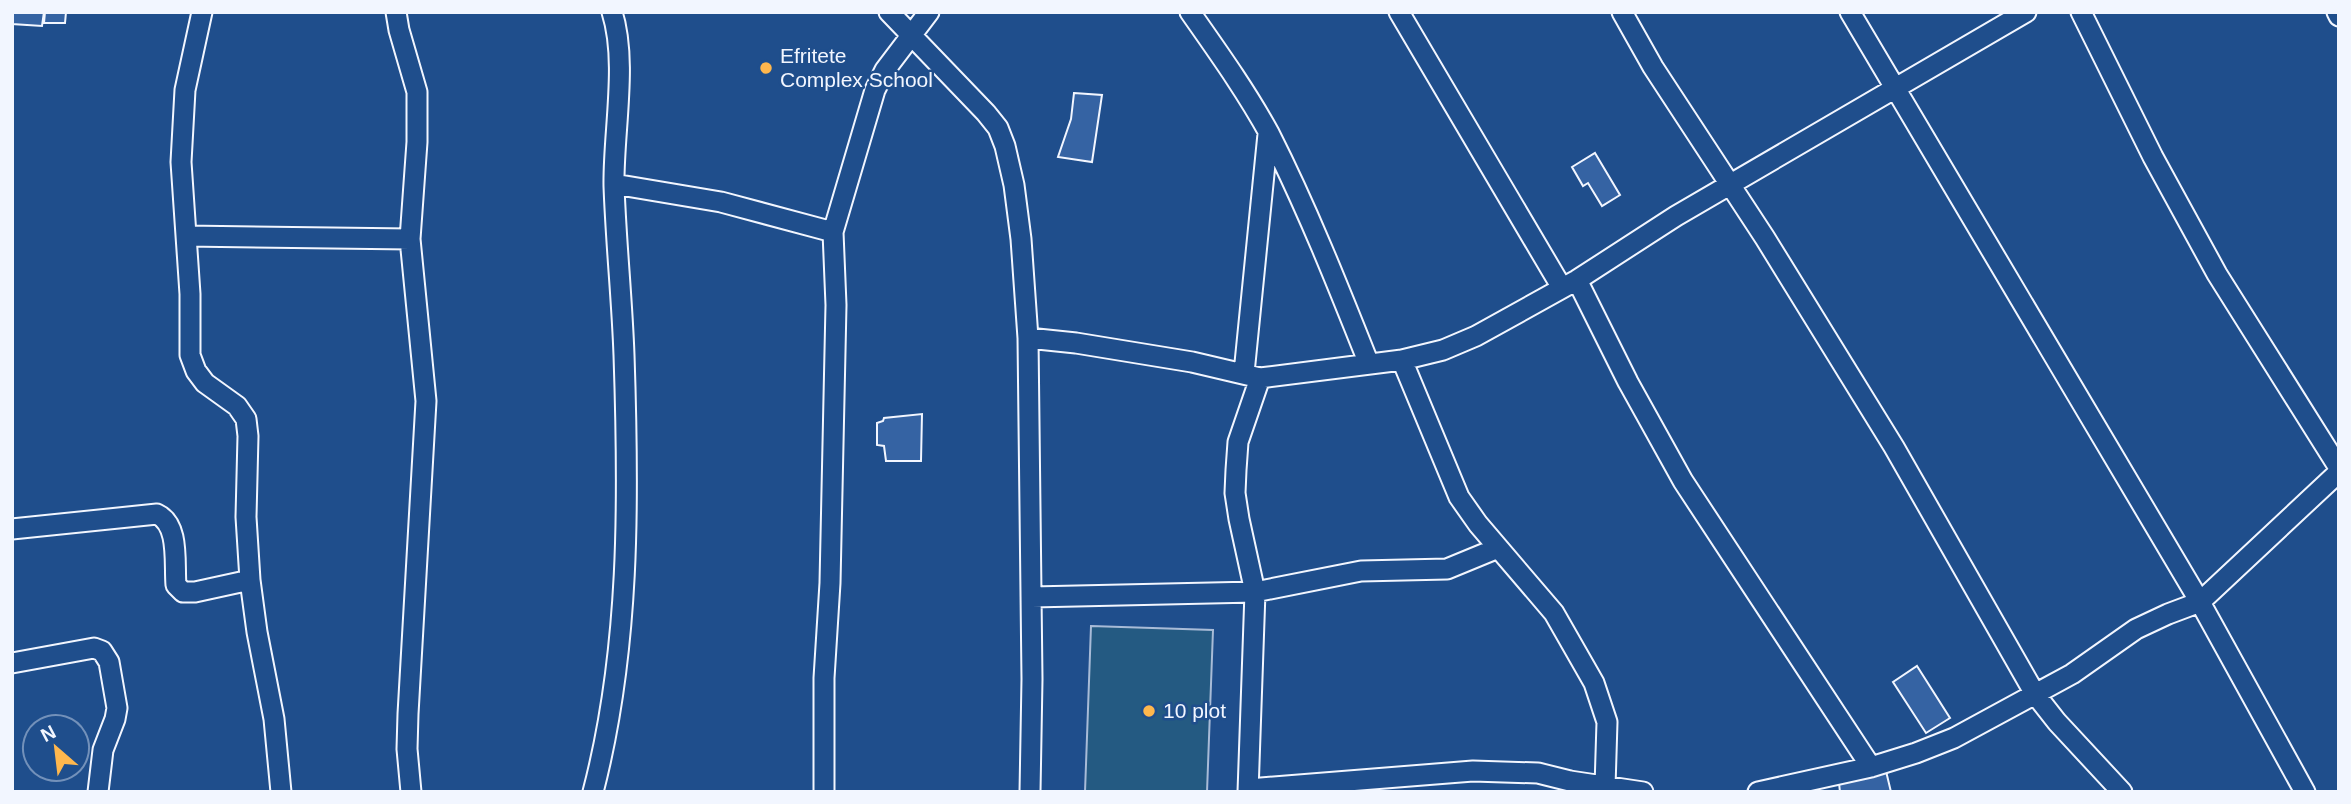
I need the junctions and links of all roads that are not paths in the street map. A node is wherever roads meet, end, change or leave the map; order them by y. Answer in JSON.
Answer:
{"nodes":[{"id":1,"x":202,"y":12,"type":"edge"},
{"id":2,"x":396,"y":12,"type":"edge"},
{"id":3,"x":612,"y":12,"type":"edge"},
{"id":4,"x":889,"y":12,"type":"edge"},
{"id":5,"x":929,"y":12,"type":"edge"},
{"id":6,"x":1190,"y":12,"type":"edge"},
{"id":7,"x":1399,"y":12,"type":"edge"},
{"id":8,"x":1622,"y":12,"type":"edge"},
{"id":9,"x":1850,"y":12,"type":"edge"},
{"id":10,"x":2026,"y":12,"type":"edge"},
{"id":11,"x":2081,"y":12,"type":"edge"},
{"id":12,"x":914,"y":36,"type":"junction"},
{"id":13,"x":1896,"y":87,"type":"junction"},
{"id":14,"x":1268,"y":132,"type":"junction"},
{"id":15,"x":614,"y":184,"type":"junction"},
{"id":16,"x":1728,"y":184,"type":"junction"},
{"id":17,"x":833,"y":232,"type":"junction"},
{"id":18,"x":186,"y":236,"type":"junction"},
{"id":19,"x":410,"y":239,"type":"junction"},
{"id":20,"x":1569,"y":284,"type":"junction"},
{"id":21,"x":1028,"y":338,"type":"junction"},
{"id":22,"x":1402,"y":360,"type":"junction"},
{"id":23,"x":1369,"y":364,"type":"junction"},
{"id":24,"x":1252,"y":376,"type":"junction"},
{"id":25,"x":2339,"y":470,"type":"edge"},
{"id":26,"x":12,"y":529,"type":"edge"},
{"id":27,"x":1498,"y":548,"type":"junction"},
{"id":28,"x":250,"y":580,"type":"junction"},
{"id":29,"x":1255,"y":592,"type":"junction"},
{"id":30,"x":1032,"y":597,"type":"junction"},
{"id":31,"x":2200,"y":602,"type":"junction"},
{"id":32,"x":12,"y":663,"type":"edge"},
{"id":33,"x":2035,"y":694,"type":"junction"},
{"id":34,"x":1871,"y":767,"type":"junction"},
{"id":35,"x":1539,"y":782,"type":"edge"},
{"id":36,"x":1605,"y":787,"type":"junction"},
{"id":37,"x":1248,"y":790,"type":"edge"},
{"id":38,"x":98,"y":792,"type":"edge"},
{"id":39,"x":281,"y":792,"type":"edge"},
{"id":40,"x":411,"y":792,"type":"edge"},
{"id":41,"x":593,"y":792,"type":"edge"},
{"id":42,"x":824,"y":792,"type":"edge"},
{"id":43,"x":1030,"y":792,"type":"edge"},
{"id":44,"x":1643,"y":792,"type":"edge"},
{"id":45,"x":1758,"y":792,"type":"edge"},
{"id":46,"x":2122,"y":792,"type":"edge"},
{"id":47,"x":2305,"y":792,"type":"edge"}],
"edges":[{"from":1,"to":18,"type":"street"},
{"from":2,"to":19,"type":"street"},
{"from":3,"to":15,"type":"street"},
{"from":4,"to":12,"type":"street"},
{"from":5,"to":12,"type":"street"},
{"from":6,"to":14,"type":"street"},
{"from":7,"to":20,"type":"street"},
{"from":8,"to":16,"type":"street"},
{"from":9,"to":13,"type":"street"},
{"from":10,"to":13,"type":"street"},
{"from":11,"to":25,"type":"street"},
{"from":12,"to":17,"type":"street"},
{"from":12,"to":21,"type":"street"},
{"from":13,"to":16,"type":"street"},
{"from":13,"to":31,"type":"street"},
{"from":14,"to":23,"type":"street"},
{"from":14,"to":24,"type":"street"},
{"from":15,"to":17,"type":"street"},
{"from":15,"to":41,"type":"street"},
{"from":16,"to":20,"type":"street"},
{"from":16,"to":33,"type":"street"},
{"from":17,"to":42,"type":"street"},
{"from":18,"to":19,"type":"street"},
{"from":18,"to":28,"type":"street"},
{"from":19,"to":40,"type":"street"},
{"from":20,"to":22,"type":"street"},
{"from":20,"to":34,"type":"street"},
{"from":21,"to":24,"type":"street"},
{"from":21,"to":30,"type":"street"},
{"from":22,"to":23,"type":"street"},
{"from":22,"to":27,"type":"street"},
{"from":23,"to":24,"type":"street"},
{"from":24,"to":29,"type":"street"},
{"from":25,"to":31,"type":"street"},
{"from":26,"to":28,"type":"street"},
{"from":27,"to":29,"type":"street"},
{"from":27,"to":36,"type":"street"},
{"from":28,"to":39,"type":"street"},
{"from":29,"to":30,"type":"street"},
{"from":29,"to":37,"type":"street"},
{"from":30,"to":43,"type":"street"},
{"from":31,"to":33,"type":"street"},
{"from":31,"to":47,"type":"street"},
{"from":32,"to":38,"type":"street"},
{"from":33,"to":34,"type":"street"},
{"from":33,"to":46,"type":"street"},
{"from":34,"to":45,"type":"street"},
{"from":35,"to":36,"type":"street"},
{"from":35,"to":37,"type":"street"},
{"from":36,"to":44,"type":"street"}]}
